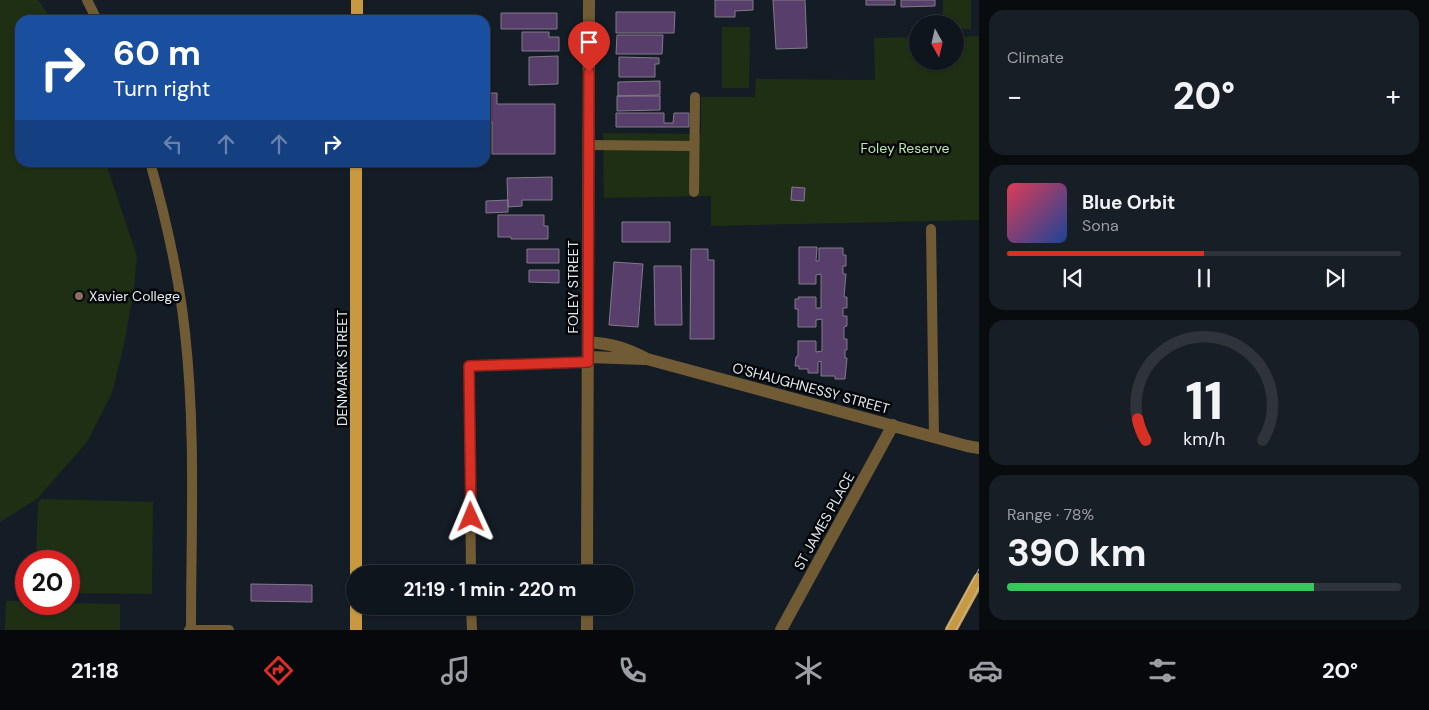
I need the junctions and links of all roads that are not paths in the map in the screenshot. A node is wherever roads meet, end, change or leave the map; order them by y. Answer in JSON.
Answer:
{"nodes":[{"id":1,"x":87,"y":0,"type":"edge"},
{"id":2,"x":357,"y":0,"type":"edge"},
{"id":3,"x":589,"y":0,"type":"edge"},
{"id":4,"x":94,"y":15,"type":"edge"},
{"id":5,"x":357,"y":15,"type":"edge"},
{"id":6,"x":695,"y":97,"type":"dead end"},
{"id":7,"x":588,"y":145,"type":"junction"},
{"id":8,"x":694,"y":146,"type":"junction"},
{"id":9,"x":151,"y":167,"type":"edge"},
{"id":10,"x":356,"y":167,"type":"edge"},
{"id":11,"x":694,"y":192,"type":"dead end"},
{"id":12,"x":931,"y":229,"type":"dead end"},
{"id":13,"x":588,"y":342,"type":"junction"},
{"id":14,"x":647,"y":359,"type":"junction"},
{"id":15,"x":588,"y":360,"type":"junction"},
{"id":16,"x":893,"y":426,"type":"junction"},
{"id":17,"x":934,"y":437,"type":"junction"},
{"id":18,"x":975,"y":449,"type":"edge"},
{"id":19,"x":356,"y":565,"type":"edge"},
{"id":20,"x":471,"y":565,"type":"edge"},
{"id":21,"x":587,"y":565,"type":"edge"},
{"id":22,"x":979,"y":579,"type":"edge"},
{"id":23,"x":356,"y":615,"type":"edge"},
{"id":24,"x":471,"y":615,"type":"edge"},
{"id":25,"x":587,"y":615,"type":"edge"},
{"id":26,"x":190,"y":630,"type":"edge"},
{"id":27,"x":229,"y":630,"type":"edge"},
{"id":28,"x":356,"y":630,"type":"edge"},
{"id":29,"x":472,"y":630,"type":"edge"},
{"id":30,"x":587,"y":630,"type":"edge"},
{"id":31,"x":781,"y":630,"type":"edge"},
{"id":32,"x":951,"y":630,"type":"edge"}],
"edges":[{"from":1,"to":4,"type":"lane"},
{"from":2,"to":5,"type":"main road"},
{"from":3,"to":7,"type":"street","name":"FOLEY STREET"},
{"from":6,"to":8,"type":"lane"},
{"from":7,"to":8,"type":"lane"},
{"from":7,"to":13,"type":"street","name":"FOLEY STREET"},
{"from":8,"to":11,"type":"lane"},
{"from":9,"to":26,"type":"lane"},
{"from":10,"to":19,"type":"main road","name":"DENMARK STREET"},
{"from":12,"to":17,"type":"lane"},
{"from":13,"to":14,"type":"street","name":"O'SHAUGHNESSY STREET"},
{"from":13,"to":15,"type":"street","name":"FOLEY STREET"},
{"from":14,"to":15,"type":"street","name":"O'SHAUGHNESSY STREET"},
{"from":14,"to":16,"type":"street","name":"O'SHAUGHNESSY STREET"},
{"from":15,"to":20,"type":"lane"},
{"from":15,"to":21,"type":"street","name":"FOLEY STREET"},
{"from":16,"to":17,"type":"street","name":"O'SHAUGHNESSY STREET"},
{"from":16,"to":31,"type":"street","name":"ST JAMES PLACE"},
{"from":17,"to":18,"type":"street","name":"O'SHAUGHNESSY STREET"},
{"from":22,"to":32,"type":"main road"},
{"from":23,"to":28,"type":"main road"},
{"from":24,"to":29,"type":"lane"},
{"from":25,"to":30,"type":"street"},
{"from":26,"to":27,"type":"lane"}]}
